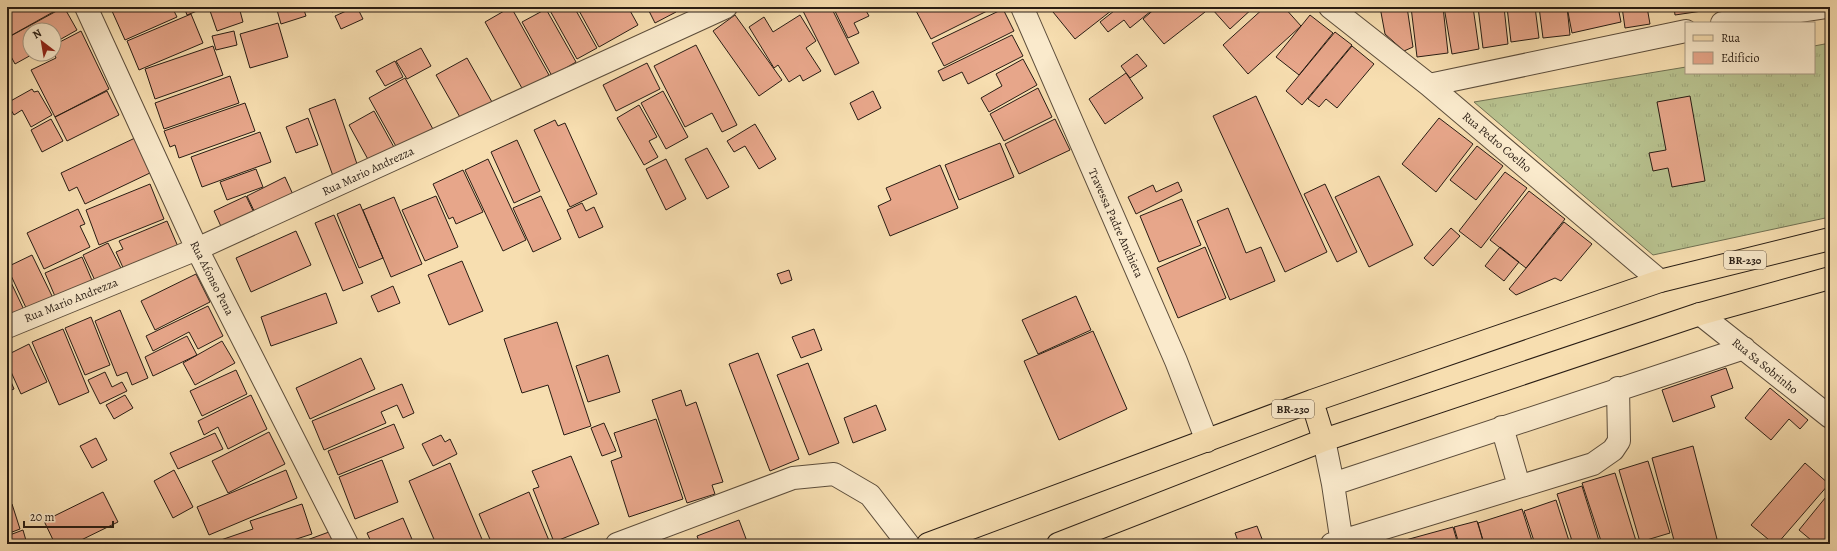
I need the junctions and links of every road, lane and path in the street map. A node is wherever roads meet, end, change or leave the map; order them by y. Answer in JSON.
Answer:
{"nodes":[{"id":1,"x":86,"y":7,"type":"edge"},
{"id":2,"x":726,"y":7,"type":"edge"},
{"id":3,"x":1022,"y":7,"type":"edge"},
{"id":4,"x":1330,"y":7,"type":"edge"},
{"id":5,"x":1722,"y":7,"type":"edge"},
{"id":6,"x":1827,"y":7,"type":"edge"},
{"id":7,"x":1723,"y":22,"type":"edge"},
{"id":8,"x":1730,"y":22,"type":"edge"},
{"id":9,"x":1685,"y":31,"type":"edge"},
{"id":10,"x":1430,"y":85,"type":"junction"},
{"id":11,"x":1830,"y":239,"type":"edge"},
{"id":12,"x":197,"y":249,"type":"junction"},
{"id":13,"x":1830,"y":278,"type":"edge"},
{"id":14,"x":1660,"y":281,"type":"junction"},
{"id":15,"x":1700,"y":314,"type":"junction"},
{"id":16,"x":7,"y":327,"type":"edge"},
{"id":17,"x":1744,"y":348,"type":"junction"},
{"id":18,"x":1618,"y":388,"type":"junction"},
{"id":19,"x":1312,"y":401,"type":"junction"},
{"id":20,"x":1830,"y":417,"type":"edge"},
{"id":21,"x":1502,"y":427,"type":"junction"},
{"id":22,"x":1324,"y":440,"type":"junction"},
{"id":23,"x":1206,"y":441,"type":"junction"},
{"id":24,"x":1333,"y":484,"type":"junction"},
{"id":25,"x":1519,"y":486,"type":"junction"},
{"id":26,"x":1338,"y":543,"type":"edge"},
{"id":27,"x":348,"y":544,"type":"edge"},
{"id":28,"x":617,"y":544,"type":"edge"},
{"id":29,"x":908,"y":544,"type":"edge"},
{"id":30,"x":928,"y":544,"type":"edge"},
{"id":31,"x":1058,"y":544,"type":"edge"}],
"edges":[{"from":1,"to":12,"type":"street","name":"Rua Afonso Pena"},
{"from":2,"to":12,"type":"street","name":"Rua Mario Andrezza"},
{"from":3,"to":23,"type":"street","name":"Travessa Padre Anchieta"},
{"from":4,"to":10,"type":"street","name":"Rua Pedro Coelho"},
{"from":5,"to":7,"type":"street"},
{"from":6,"to":8,"type":"street"},
{"from":9,"to":10,"type":"street"},
{"from":10,"to":14,"type":"street","name":"Rua Pedro Coelho"},
{"from":11,"to":14,"type":"main road","number":"BR-230"},
{"from":12,"to":16,"type":"street","name":"Rua Mario Andrezza"},
{"from":12,"to":27,"type":"street","name":"Rua Afonso Pena"},
{"from":13,"to":15,"type":"main road"},
{"from":14,"to":19,"type":"main road","number":"BR-230"},
{"from":15,"to":17,"type":"street","name":"Rua Sa Sobrinho"},
{"from":15,"to":22,"type":"main road"},
{"from":17,"to":18,"type":"street"},
{"from":17,"to":20,"type":"street","name":"Rua Sa Sobrinho"},
{"from":18,"to":21,"type":"street"},
{"from":18,"to":25,"type":"street"},
{"from":19,"to":22,"type":"main road"},
{"from":19,"to":23,"type":"main road","number":"BR-230"},
{"from":21,"to":24,"type":"street"},
{"from":21,"to":25,"type":"street"},
{"from":22,"to":24,"type":"street"},
{"from":22,"to":31,"type":"main road"},
{"from":23,"to":30,"type":"main road","number":"BR-230"},
{"from":24,"to":26,"type":"street"},
{"from":25,"to":26,"type":"street"},
{"from":28,"to":29,"type":"street"}]}
